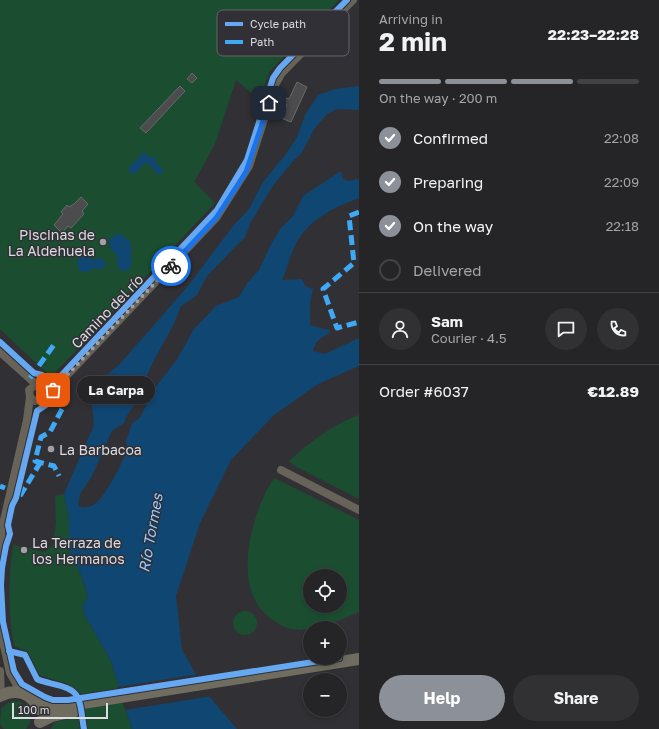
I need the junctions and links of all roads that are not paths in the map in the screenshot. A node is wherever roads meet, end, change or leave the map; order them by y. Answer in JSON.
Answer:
{"nodes":[{"id":1,"x":353,"y":0,"type":"edge"},
{"id":2,"x":343,"y":10,"type":"edge"},
{"id":3,"x":299,"y":56,"type":"edge"},
{"id":4,"x":0,"y":352,"type":"edge"},
{"id":5,"x":15,"y":365,"type":"junction"},
{"id":6,"x":38,"y":386,"type":"junction"},
{"id":7,"x":30,"y":394,"type":"junction"},
{"id":8,"x":41,"y":399,"type":"junction"},
{"id":9,"x":27,"y":420,"type":"junction"},
{"id":10,"x":281,"y":470,"type":"dead end"},
{"id":11,"x":359,"y":510,"type":"edge"},
{"id":12,"x":0,"y":533,"type":"edge"},
{"id":13,"x":0,"y":560,"type":"edge"},
{"id":14,"x":0,"y":628,"type":"edge"},
{"id":15,"x":359,"y":659,"type":"edge"},
{"id":16,"x":359,"y":668,"type":"edge"},
{"id":17,"x":0,"y":672,"type":"edge"},
{"id":18,"x":273,"y":677,"type":"junction"},
{"id":19,"x":21,"y":692,"type":"junction"},
{"id":20,"x":0,"y":696,"type":"edge"},
{"id":21,"x":36,"y":703,"type":"junction"},
{"id":22,"x":51,"y":711,"type":"junction"},
{"id":23,"x":39,"y":725,"type":"edge"}],
"edges":[{"from":1,"to":2,"type":"street","name":"Camino del río"},
{"from":3,"to":8,"type":"street","name":"Camino del río"},
{"from":4,"to":5,"type":"street"},
{"from":5,"to":6,"type":"street"},
{"from":5,"to":7,"type":"street"},
{"from":6,"to":7,"type":"street"},
{"from":6,"to":8,"type":"street"},
{"from":7,"to":8,"type":"street"},
{"from":7,"to":9,"type":"street"},
{"from":8,"to":9,"type":"street","name":"Camino del río"},
{"from":9,"to":12,"type":"street"},
{"from":10,"to":11,"type":"street"},
{"from":12,"to":13,"type":"street"},
{"from":14,"to":19,"type":"street"},
{"from":15,"to":18,"type":"main road"},
{"from":16,"to":18,"type":"main road"},
{"from":17,"to":20,"type":"street"},
{"from":18,"to":22,"type":"main road"},
{"from":19,"to":20,"type":"main road"},
{"from":19,"to":21,"type":"main road"},
{"from":21,"to":22,"type":"main road"},
{"from":21,"to":23,"type":"main road"},
{"from":22,"to":23,"type":"main road"}]}
